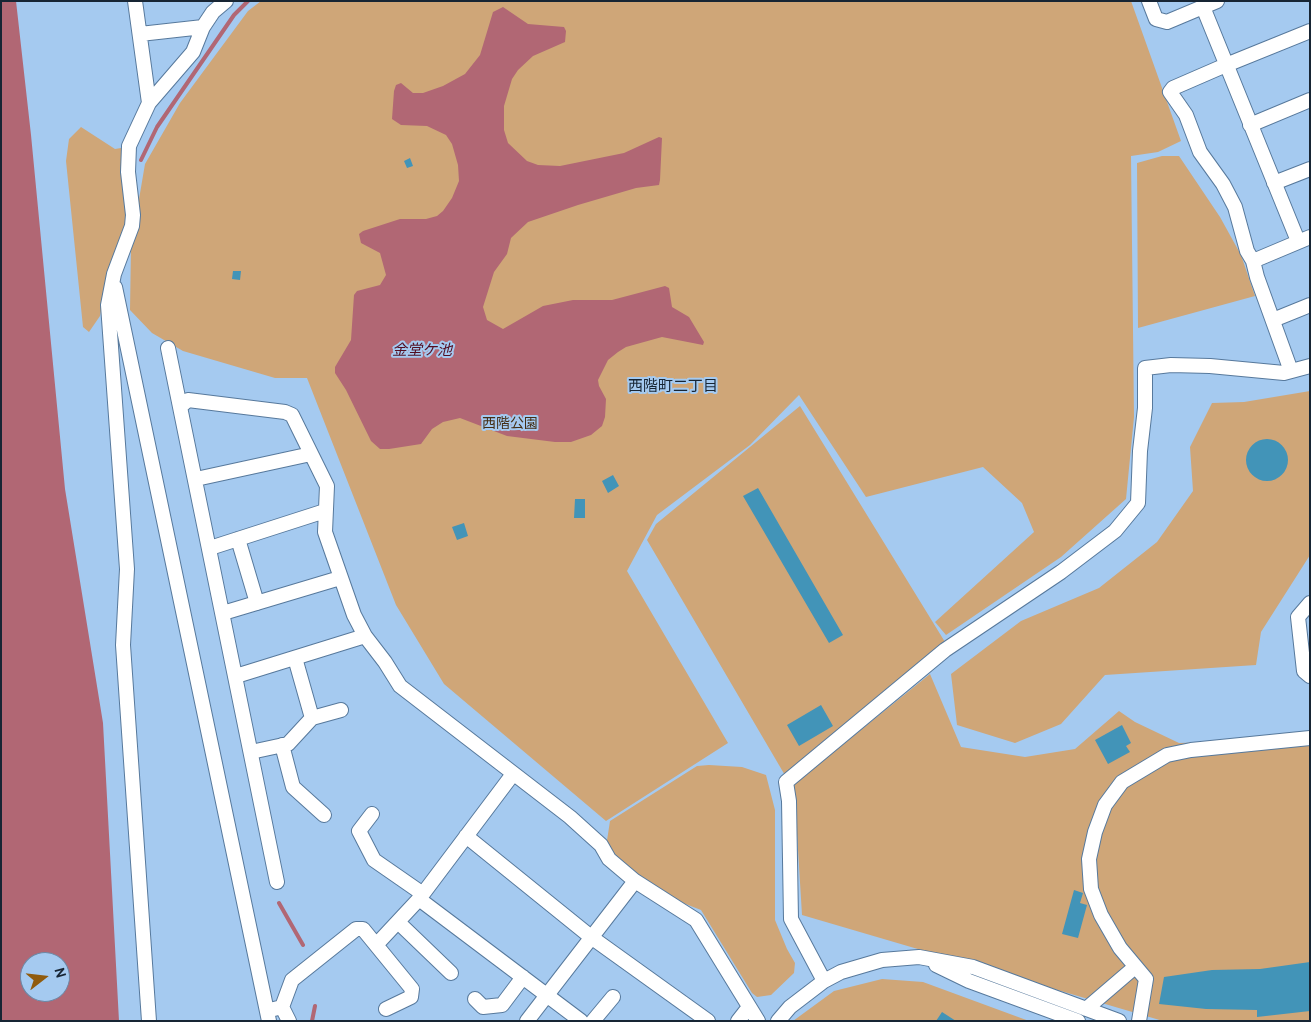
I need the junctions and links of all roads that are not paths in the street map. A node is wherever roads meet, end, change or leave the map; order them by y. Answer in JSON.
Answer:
{"nodes":[{"id":1,"x":136,"y":1,"type":"edge"},
{"id":2,"x":226,"y":1,"type":"edge"},
{"id":3,"x":1149,"y":1,"type":"edge"},
{"id":4,"x":1217,"y":1,"type":"edge"},
{"id":5,"x":1203,"y":7,"type":"junction"},
{"id":6,"x":203,"y":27,"type":"junction"},
{"id":7,"x":1310,"y":31,"type":"edge"},
{"id":8,"x":140,"y":34,"type":"junction"},
{"id":9,"x":1226,"y":65,"type":"junction"},
{"id":10,"x":1310,"y":100,"type":"edge"},
{"id":11,"x":149,"y":103,"type":"junction"},
{"id":12,"x":1250,"y":125,"type":"junction"},
{"id":13,"x":1310,"y":169,"type":"edge"},
{"id":14,"x":1274,"y":183,"type":"junction"},
{"id":15,"x":1304,"y":239,"type":"edge"},
{"id":16,"x":1253,"y":261,"type":"junction"},
{"id":17,"x":114,"y":274,"type":"junction"},
{"id":18,"x":1310,"y":305,"type":"edge"},
{"id":19,"x":1273,"y":320,"type":"junction"},
{"id":20,"x":168,"y":348,"type":"dead end"},
{"id":21,"x":1310,"y":366,"type":"edge"},
{"id":22,"x":1291,"y":371,"type":"junction"},
{"id":23,"x":180,"y":407,"type":"junction"},
{"id":24,"x":311,"y":454,"type":"junction"},
{"id":25,"x":196,"y":479,"type":"junction"},
{"id":26,"x":325,"y":511,"type":"junction"},
{"id":27,"x":238,"y":539,"type":"junction"},
{"id":28,"x":210,"y":548,"type":"junction"},
{"id":29,"x":340,"y":578,"type":"junction"},
{"id":30,"x":257,"y":603,"type":"junction"},
{"id":31,"x":1307,"y":609,"type":"edge"},
{"id":32,"x":223,"y":613,"type":"junction"},
{"id":33,"x":365,"y":636,"type":"junction"},
{"id":34,"x":295,"y":658,"type":"junction"},
{"id":35,"x":236,"y":676,"type":"junction"},
{"id":36,"x":1310,"y":676,"type":"edge"},
{"id":37,"x":341,"y":710,"type":"dead end"},
{"id":38,"x":312,"y":718,"type":"junction"},
{"id":39,"x":1310,"y":738,"type":"edge"},
{"id":40,"x":282,"y":745,"type":"junction"},
{"id":41,"x":251,"y":752,"type":"junction"},
{"id":42,"x":513,"y":774,"type":"junction"},
{"id":43,"x":372,"y":814,"type":"dead end"},
{"id":44,"x":324,"y":815,"type":"dead end"},
{"id":45,"x":466,"y":836,"type":"junction"},
{"id":46,"x":278,"y":882,"type":"dead end"},
{"id":47,"x":635,"y":882,"type":"junction"},
{"id":48,"x":421,"y":896,"type":"junction"},
{"id":49,"x":399,"y":923,"type":"junction"},
{"id":50,"x":591,"y":937,"type":"junction"},
{"id":51,"x":377,"y":944,"type":"junction"},
{"id":52,"x":919,"y":957,"type":"junction"},
{"id":53,"x":1135,"y":967,"type":"junction"},
{"id":54,"x":451,"y":973,"type":"dead end"},
{"id":55,"x":522,"y":977,"type":"junction"},
{"id":56,"x":824,"y":981,"type":"junction"},
{"id":57,"x":547,"y":995,"type":"junction"},
{"id":58,"x":612,"y":997,"type":"dead end"},
{"id":59,"x":475,"y":999,"type":"dead end"},
{"id":60,"x":282,"y":1007,"type":"junction"},
{"id":61,"x":749,"y":1007,"type":"junction"},
{"id":62,"x":386,"y":1009,"type":"dead end"},
{"id":63,"x":1086,"y":1009,"type":"junction"},
{"id":64,"x":267,"y":1016,"type":"edge"},
{"id":65,"x":149,"y":1021,"type":"edge"},
{"id":66,"x":289,"y":1021,"type":"edge"},
{"id":67,"x":528,"y":1021,"type":"edge"},
{"id":68,"x":581,"y":1021,"type":"edge"},
{"id":69,"x":593,"y":1021,"type":"edge"},
{"id":70,"x":708,"y":1021,"type":"edge"},
{"id":71,"x":738,"y":1021,"type":"edge"},
{"id":72,"x":758,"y":1021,"type":"edge"},
{"id":73,"x":778,"y":1021,"type":"edge"},
{"id":74,"x":1078,"y":1021,"type":"edge"},
{"id":75,"x":1120,"y":1021,"type":"edge"},
{"id":76,"x":1139,"y":1021,"type":"edge"}],
"edges":[{"from":1,"to":8,"type":"street"},
{"from":2,"to":6,"type":"street"},
{"from":3,"to":5,"type":"street"},
{"from":4,"to":5,"type":"street"},
{"from":5,"to":9,"type":"street"},
{"from":6,"to":8,"type":"street"},
{"from":6,"to":11,"type":"street"},
{"from":7,"to":9,"type":"street"},
{"from":8,"to":11,"type":"street"},
{"from":9,"to":12,"type":"street"},
{"from":9,"to":16,"type":"street"},
{"from":10,"to":12,"type":"street"},
{"from":11,"to":17,"type":"street"},
{"from":12,"to":14,"type":"street"},
{"from":13,"to":14,"type":"street"},
{"from":14,"to":15,"type":"street"},
{"from":15,"to":16,"type":"street"},
{"from":16,"to":19,"type":"street"},
{"from":17,"to":64,"type":"street"},
{"from":17,"to":65,"type":"street"},
{"from":18,"to":19,"type":"street"},
{"from":19,"to":22,"type":"street"},
{"from":20,"to":23,"type":"street"},
{"from":21,"to":22,"type":"street"},
{"from":22,"to":56,"type":"street"},
{"from":23,"to":24,"type":"street"},
{"from":23,"to":25,"type":"street"},
{"from":24,"to":25,"type":"street"},
{"from":24,"to":26,"type":"street"},
{"from":25,"to":28,"type":"street"},
{"from":26,"to":27,"type":"street"},
{"from":26,"to":29,"type":"street"},
{"from":27,"to":28,"type":"street"},
{"from":27,"to":30,"type":"street"},
{"from":28,"to":32,"type":"street"},
{"from":29,"to":30,"type":"street"},
{"from":29,"to":33,"type":"street"},
{"from":30,"to":32,"type":"street"},
{"from":31,"to":36,"type":"street"},
{"from":32,"to":35,"type":"street"},
{"from":33,"to":34,"type":"street"},
{"from":33,"to":42,"type":"street"},
{"from":34,"to":35,"type":"street"},
{"from":34,"to":38,"type":"street"},
{"from":35,"to":41,"type":"street"},
{"from":37,"to":38,"type":"street"},
{"from":38,"to":40,"type":"street"},
{"from":39,"to":53,"type":"street"},
{"from":40,"to":41,"type":"street"},
{"from":40,"to":44,"type":"street"},
{"from":41,"to":46,"type":"street"},
{"from":42,"to":45,"type":"street"},
{"from":42,"to":47,"type":"street"},
{"from":43,"to":48,"type":"street"},
{"from":45,"to":48,"type":"street"},
{"from":45,"to":50,"type":"street"},
{"from":47,"to":50,"type":"street"},
{"from":47,"to":61,"type":"street"},
{"from":48,"to":49,"type":"street"},
{"from":48,"to":55,"type":"street"},
{"from":49,"to":51,"type":"street"},
{"from":49,"to":54,"type":"street"},
{"from":50,"to":57,"type":"street"},
{"from":50,"to":70,"type":"street"},
{"from":51,"to":60,"type":"street"},
{"from":51,"to":62,"type":"street"},
{"from":52,"to":56,"type":"street"},
{"from":52,"to":63,"type":"street"},
{"from":52,"to":74,"type":"street"},
{"from":53,"to":63,"type":"street"},
{"from":53,"to":76,"type":"street"},
{"from":55,"to":57,"type":"street"},
{"from":55,"to":59,"type":"street"},
{"from":56,"to":73,"type":"street"},
{"from":57,"to":67,"type":"street"},
{"from":57,"to":68,"type":"street"},
{"from":58,"to":69,"type":"street"},
{"from":60,"to":64,"type":"street"},
{"from":60,"to":66,"type":"street"},
{"from":61,"to":71,"type":"street"},
{"from":61,"to":72,"type":"street"},
{"from":63,"to":75,"type":"street"}]}
